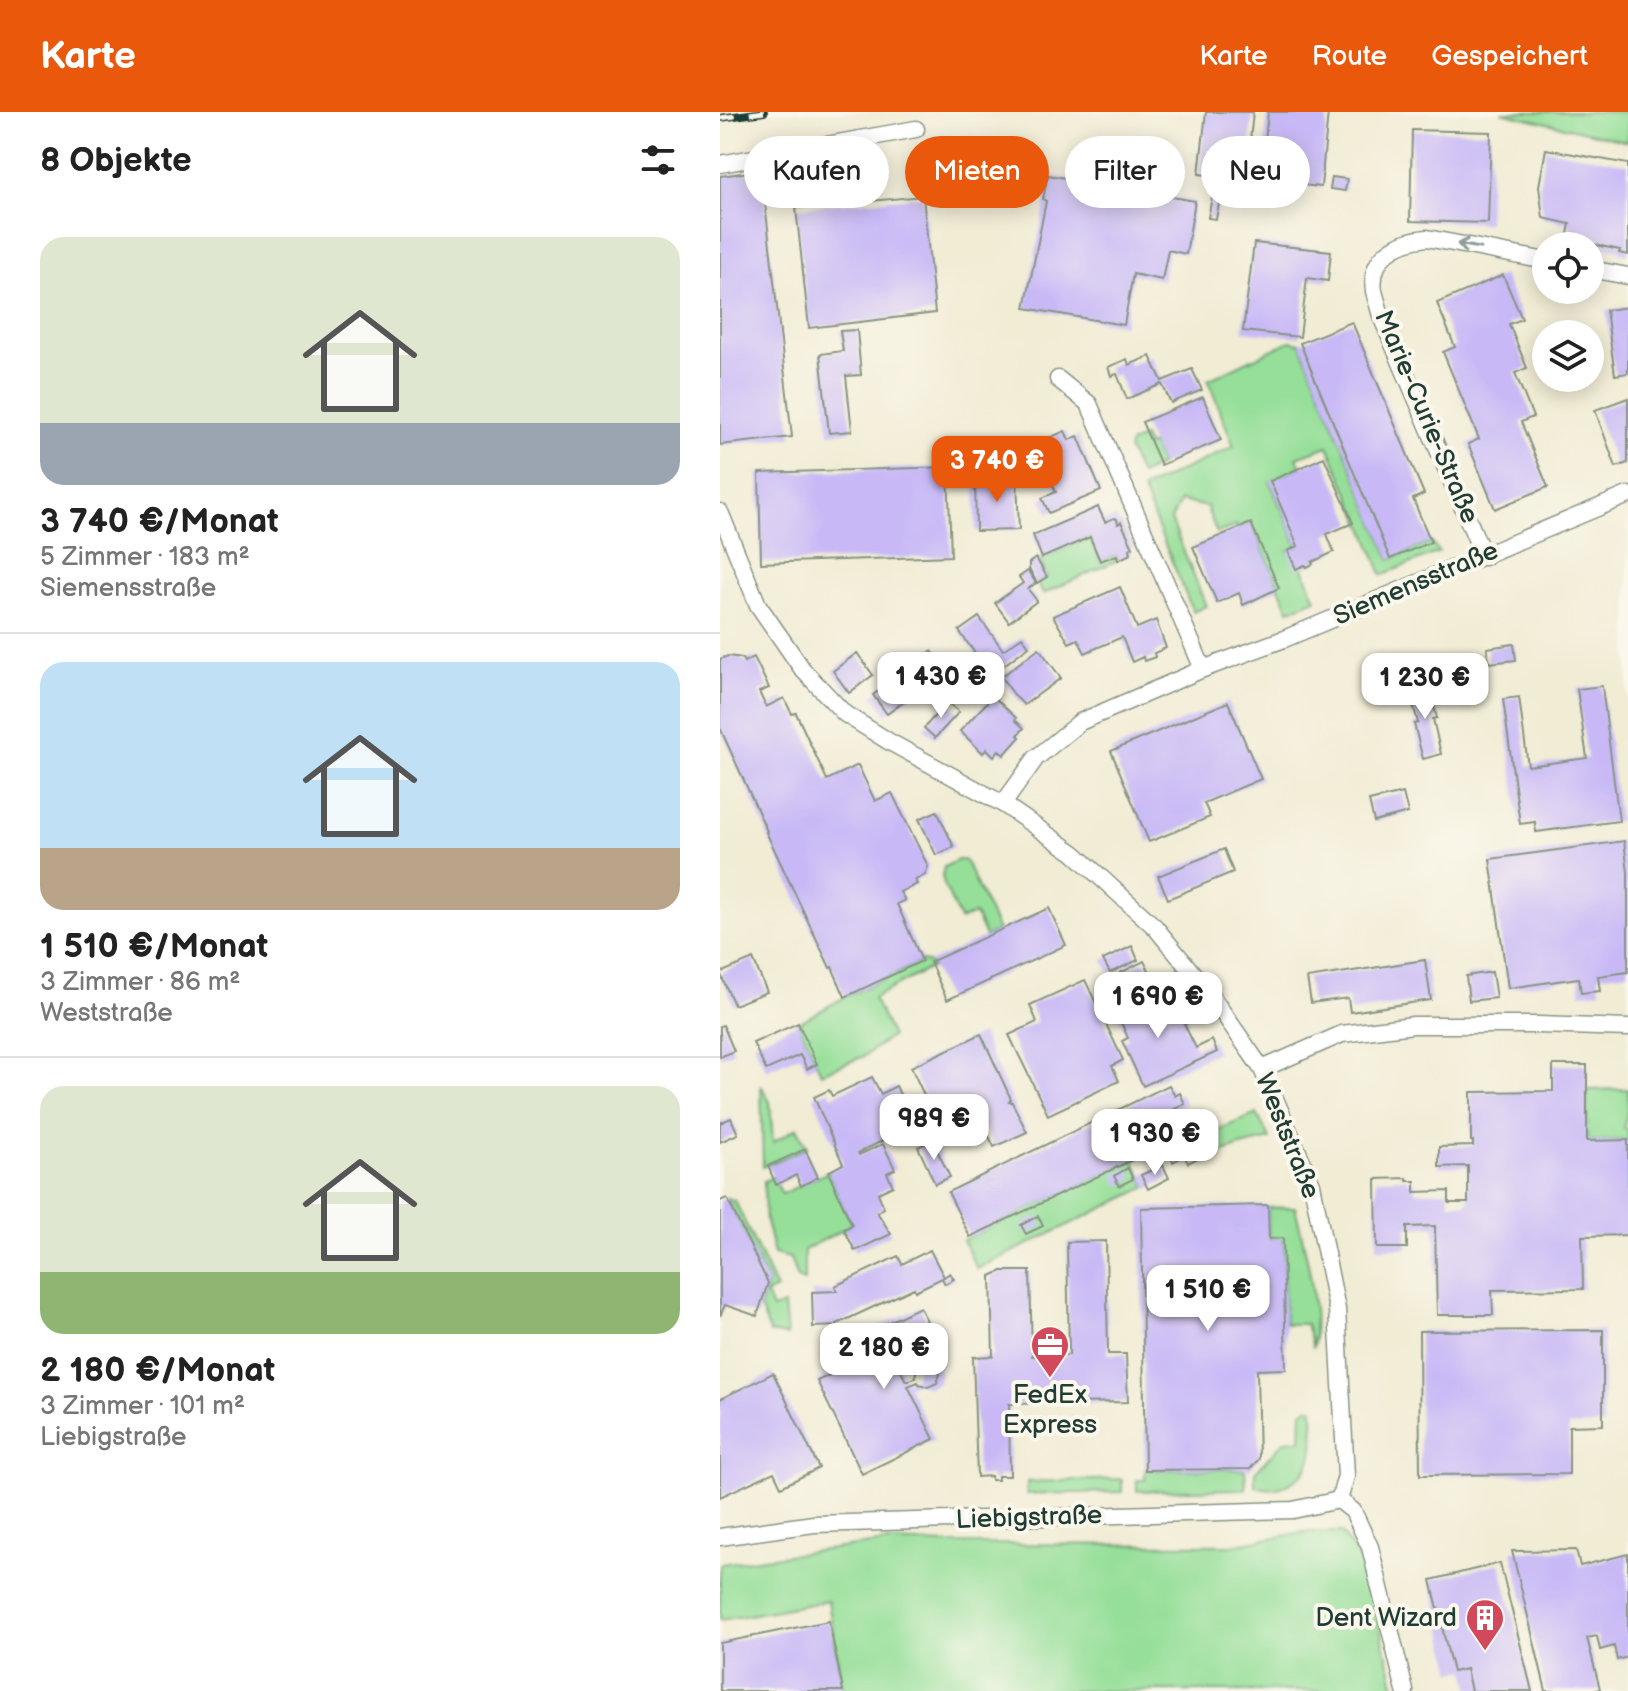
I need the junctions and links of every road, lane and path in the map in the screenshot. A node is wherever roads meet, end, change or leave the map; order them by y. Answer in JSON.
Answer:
{"nodes":[{"id":1,"x":916,"y":129,"type":"dead end"},
{"id":2,"x":720,"y":164,"type":"edge"},
{"id":3,"x":1532,"y":258,"type":"edge"},
{"id":4,"x":1604,"y":272,"type":"edge"},
{"id":5,"x":1628,"y":276,"type":"edge"},
{"id":6,"x":1058,"y":379,"type":"dead end"},
{"id":7,"x":1628,"y":495,"type":"edge"},
{"id":8,"x":720,"y":512,"type":"edge"},
{"id":9,"x":1484,"y":557,"type":"junction"},
{"id":10,"x":1203,"y":669,"type":"junction"},
{"id":11,"x":1003,"y":804,"type":"junction"},
{"id":12,"x":1628,"y":1028,"type":"edge"},
{"id":13,"x":1262,"y":1069,"type":"junction"},
{"id":14,"x":1339,"y":1500,"type":"junction"},
{"id":15,"x":720,"y":1537,"type":"edge"},
{"id":16,"x":1405,"y":1691,"type":"edge"}],
"edges":[{"from":1,"to":2,"type":"street"},
{"from":3,"to":9,"type":"street","name":"Marie-Curie-Straße","one_way":true},
{"from":4,"to":5,"type":"street"},
{"from":6,"to":10,"type":"street"},
{"from":7,"to":9,"type":"street","name":"Siemensstraße"},
{"from":8,"to":11,"type":"street","name":"Weststraße"},
{"from":9,"to":10,"type":"street","name":"Siemensstraße"},
{"from":10,"to":11,"type":"street","name":"Siemensstraße"},
{"from":11,"to":13,"type":"street","name":"Weststraße"},
{"from":12,"to":13,"type":"street"},
{"from":13,"to":14,"type":"street","name":"Weststraße"},
{"from":14,"to":15,"type":"street","name":"Liebigstraße"},
{"from":14,"to":16,"type":"street"}]}
